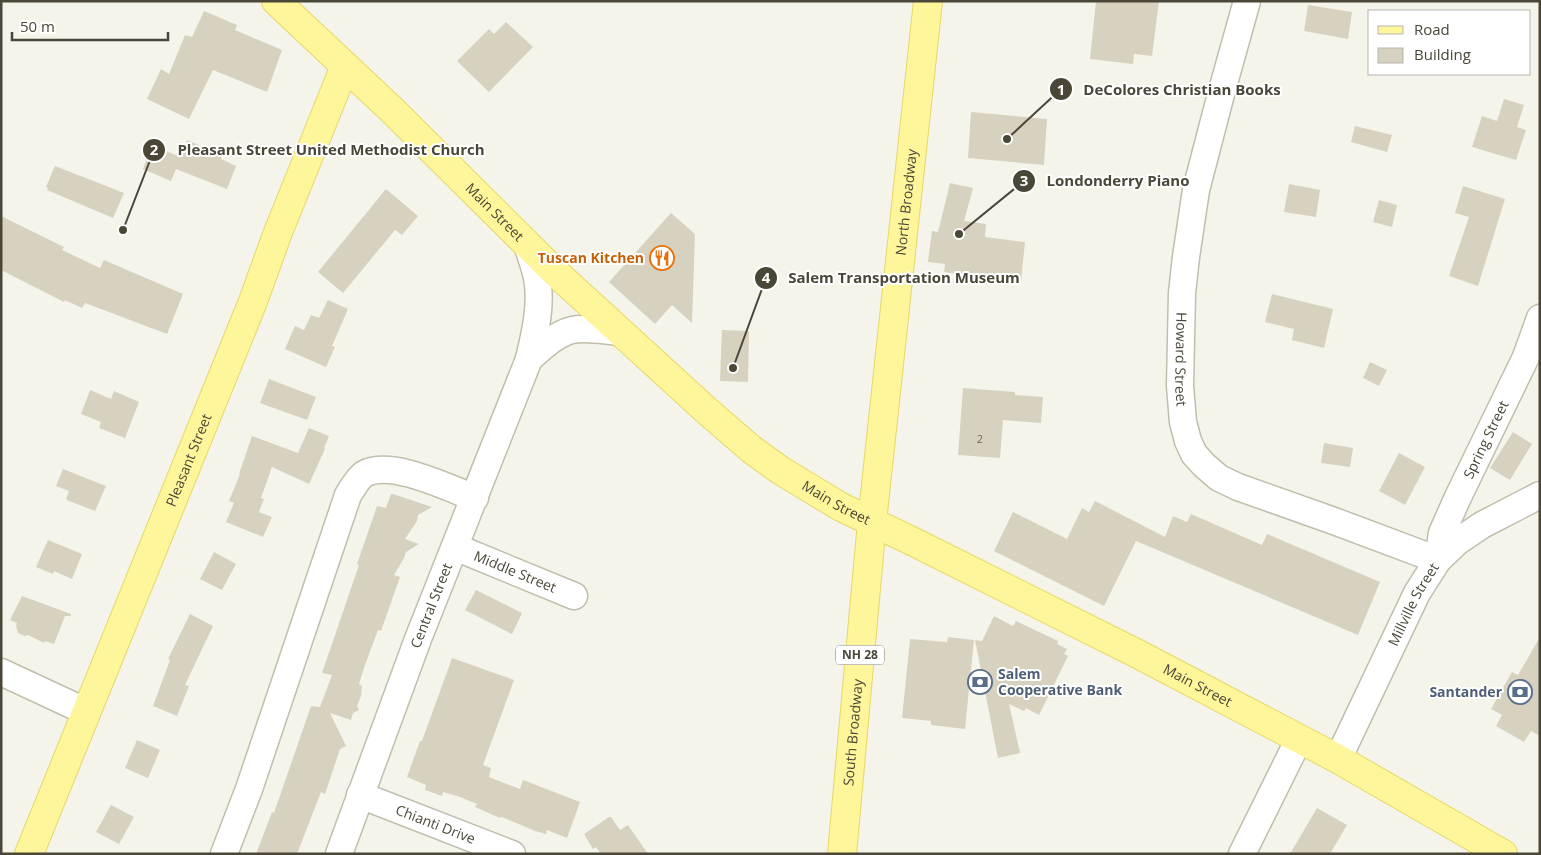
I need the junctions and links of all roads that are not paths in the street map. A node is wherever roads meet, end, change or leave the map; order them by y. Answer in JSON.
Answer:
{"nodes":[{"id":1,"x":276,"y":1,"type":"edge"},
{"id":2,"x":928,"y":1,"type":"edge"},
{"id":3,"x":1247,"y":1,"type":"edge"},
{"id":4,"x":345,"y":66,"type":"junction"},
{"id":5,"x":527,"y":244,"type":"junction"},
{"id":6,"x":1540,"y":318,"type":"edge"},
{"id":7,"x":620,"y":332,"type":"junction"},
{"id":8,"x":529,"y":359,"type":"junction"},
{"id":9,"x":1540,"y":495,"type":"edge"},
{"id":10,"x":475,"y":498,"type":"junction"},
{"id":11,"x":872,"y":522,"type":"junction"},
{"id":12,"x":455,"y":547,"type":"junction"},
{"id":13,"x":1438,"y":560,"type":"junction"},
{"id":14,"x":574,"y":596,"type":"dead end"},
{"id":15,"x":1,"y":672,"type":"edge"},
{"id":16,"x":87,"y":712,"type":"junction"},
{"id":17,"x":1299,"y":739,"type":"junction"},
{"id":18,"x":1338,"y":760,"type":"junction"},
{"id":19,"x":360,"y":795,"type":"junction"},
{"id":20,"x":29,"y":854,"type":"edge"},
{"id":21,"x":224,"y":854,"type":"edge"},
{"id":22,"x":339,"y":854,"type":"edge"},
{"id":23,"x":512,"y":854,"type":"edge"},
{"id":24,"x":842,"y":854,"type":"edge"},
{"id":25,"x":1242,"y":854,"type":"edge"},
{"id":26,"x":1503,"y":854,"type":"edge"}],
"edges":[{"from":1,"to":4,"type":"main road","name":"Main Street"},
{"from":2,"to":11,"type":"main road","name":"North Broadway","number":"NH 28"},
{"from":3,"to":13,"type":"street","name":"Howard Street"},
{"from":4,"to":5,"type":"main road","name":"Main Street"},
{"from":4,"to":16,"type":"main road","name":"Pleasant Street"},
{"from":5,"to":7,"type":"main road","name":"Main Street"},
{"from":5,"to":8,"type":"street","name":"Central Street"},
{"from":6,"to":13,"type":"street","name":"Spring Street"},
{"from":7,"to":8,"type":"street","name":"Central Street"},
{"from":7,"to":11,"type":"main road","name":"Main Street"},
{"from":8,"to":10,"type":"street","name":"Central Street"},
{"from":9,"to":13,"type":"street","name":"Millville Street"},
{"from":10,"to":12,"type":"street","name":"Central Street"},
{"from":10,"to":21,"type":"street"},
{"from":11,"to":17,"type":"main road","name":"Main Street"},
{"from":11,"to":24,"type":"main road","name":"South Broadway","number":"NH 28"},
{"from":12,"to":14,"type":"street","name":"Middle Street"},
{"from":12,"to":19,"type":"street","name":"Central Street"},
{"from":13,"to":18,"type":"street","name":"Millville Street"},
{"from":15,"to":16,"type":"street"},
{"from":16,"to":20,"type":"main road","name":"Pleasant Street"},
{"from":17,"to":18,"type":"main road","name":"Main Street"},
{"from":17,"to":25,"type":"street"},
{"from":18,"to":26,"type":"main road","name":"Main Street"},
{"from":19,"to":22,"type":"street","name":"Central Street"},
{"from":19,"to":23,"type":"street","name":"Chianti Drive"}]}
